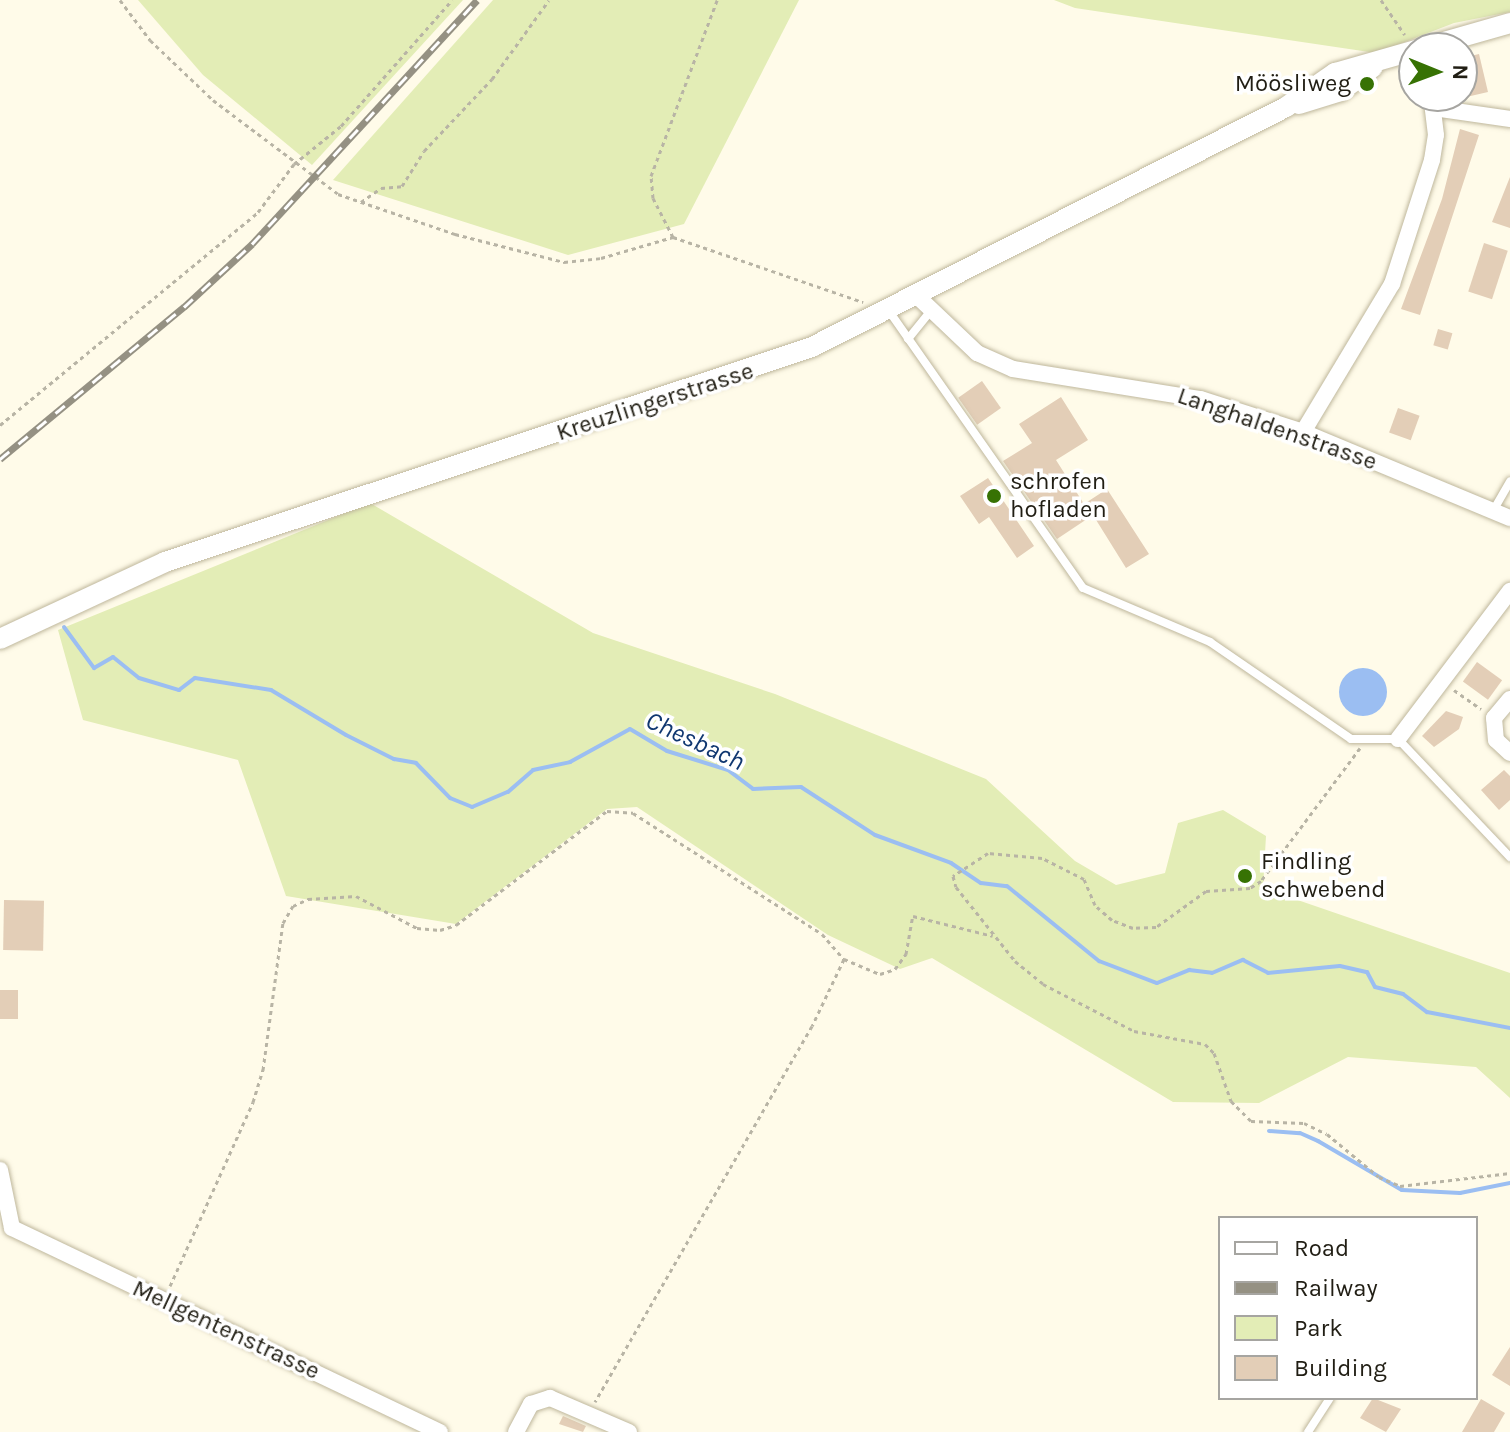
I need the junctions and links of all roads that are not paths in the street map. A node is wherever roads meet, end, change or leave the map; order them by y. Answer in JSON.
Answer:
{"nodes":[{"id":1,"x":1510,"y":23,"type":"edge"},
{"id":2,"x":1475,"y":32,"type":"edge"},
{"id":3,"x":1398,"y":54,"type":"edge"},
{"id":4,"x":1432,"y":112,"type":"edge"},
{"id":5,"x":1478,"y":112,"type":"edge"},
{"id":6,"x":1510,"y":119,"type":"edge"},
{"id":7,"x":924,"y":304,"type":"junction"},
{"id":8,"x":882,"y":315,"type":"junction"},
{"id":9,"x":908,"y":339,"type":"junction"},
{"id":10,"x":1303,"y":432,"type":"junction"},
{"id":11,"x":1510,"y":481,"type":"edge"},
{"id":12,"x":1493,"y":511,"type":"junction"},
{"id":13,"x":1510,"y":518,"type":"edge"},
{"id":14,"x":1510,"y":591,"type":"edge"},
{"id":15,"x":0,"y":639,"type":"edge"},
{"id":16,"x":1510,"y":699,"type":"edge"},
{"id":17,"x":1398,"y":739,"type":"junction"},
{"id":18,"x":1510,"y":753,"type":"edge"},
{"id":19,"x":1510,"y":857,"type":"edge"},
{"id":20,"x":0,"y":1170,"type":"edge"},
{"id":21,"x":6,"y":1225,"type":"edge"},
{"id":22,"x":1329,"y":1400,"type":"edge"},
{"id":23,"x":440,"y":1432,"type":"edge"},
{"id":24,"x":516,"y":1432,"type":"edge"},
{"id":25,"x":629,"y":1432,"type":"edge"},
{"id":26,"x":1308,"y":1432,"type":"edge"}],
"edges":[{"from":1,"to":2,"type":"street","name":"Kreuzlingerstrasse"},
{"from":3,"to":7,"type":"street","name":"Kreuzlingerstrasse"},
{"from":4,"to":10,"type":"street"},
{"from":5,"to":6,"type":"street"},
{"from":7,"to":8,"type":"street","name":"Kreuzlingerstrasse"},
{"from":7,"to":9,"type":"lane"},
{"from":7,"to":10,"type":"street","name":"Langhaldenstrasse"},
{"from":8,"to":9,"type":"lane"},
{"from":8,"to":15,"type":"street","name":"Kreuzlingerstrasse"},
{"from":9,"to":17,"type":"lane"},
{"from":10,"to":12,"type":"street","name":"Langhaldenstrasse"},
{"from":11,"to":12,"type":"lane"},
{"from":12,"to":13,"type":"street","name":"Langhaldenstrasse"},
{"from":14,"to":17,"type":"street"},
{"from":16,"to":18,"type":"street"},
{"from":17,"to":19,"type":"lane"},
{"from":20,"to":21,"type":"street"},
{"from":21,"to":23,"type":"street","name":"Mellgentenstrasse"},
{"from":22,"to":26,"type":"lane"},
{"from":24,"to":25,"type":"street"}]}
